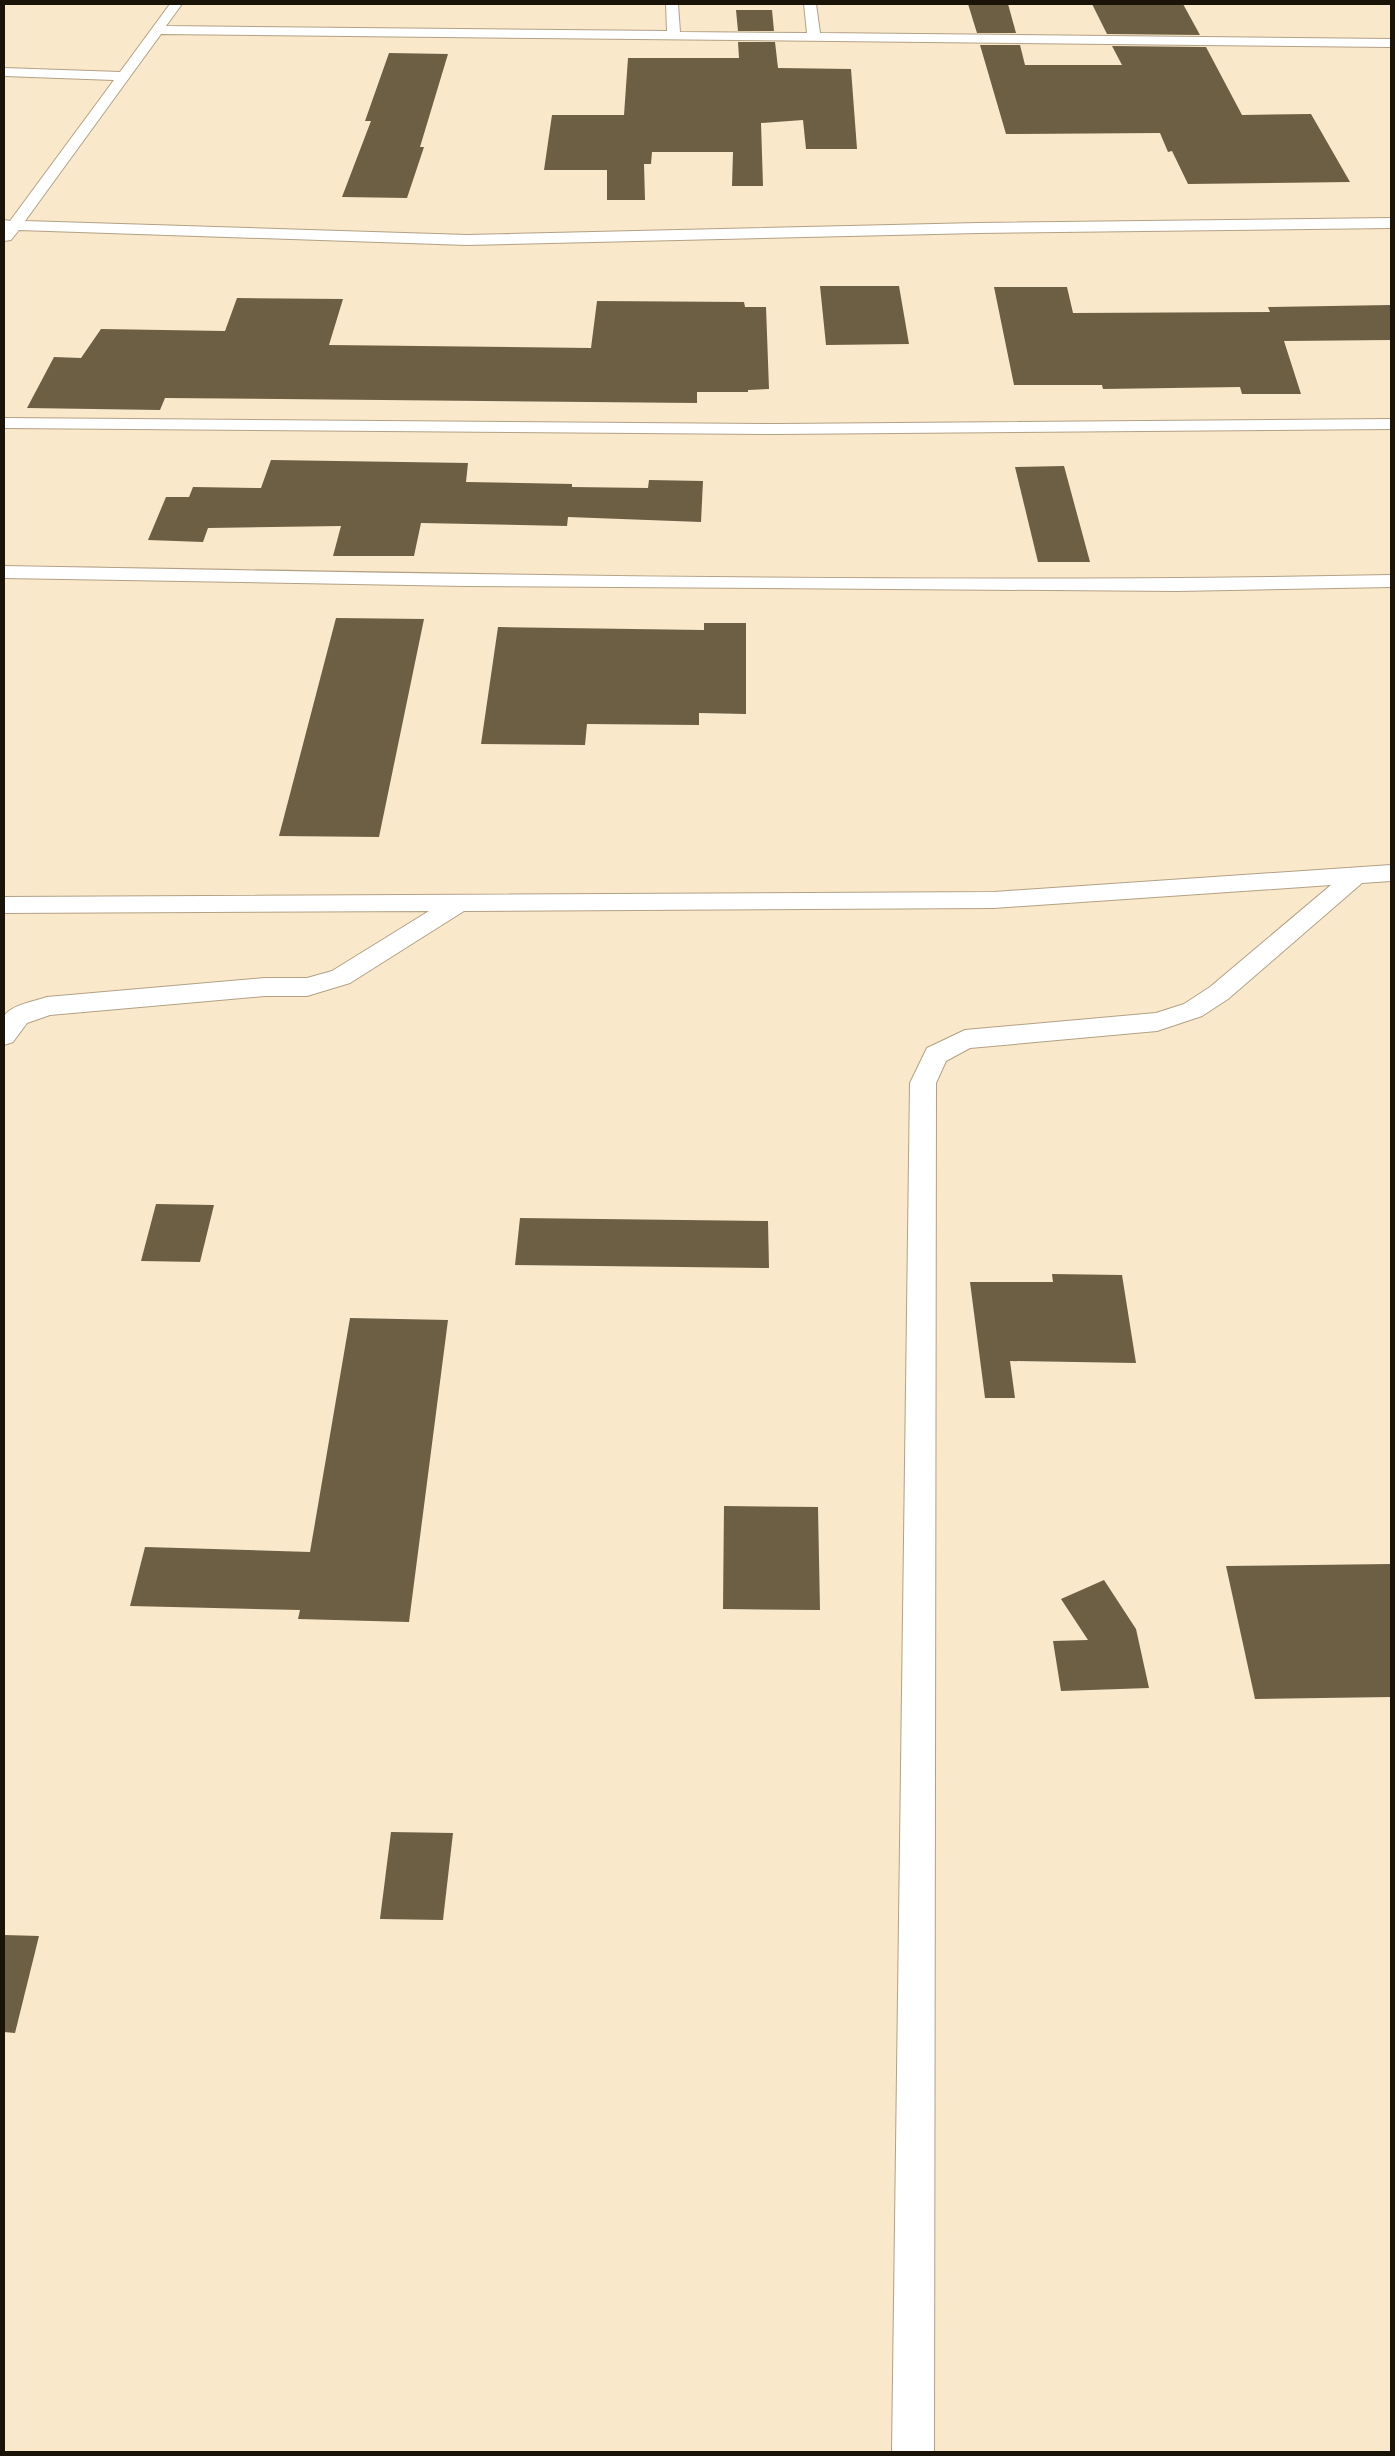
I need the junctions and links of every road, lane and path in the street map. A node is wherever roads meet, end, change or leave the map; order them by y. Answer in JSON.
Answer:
{"nodes":[{"id":1,"x":176,"y":4,"type":"edge"},
{"id":2,"x":672,"y":4,"type":"edge"},
{"id":3,"x":810,"y":4,"type":"edge"},
{"id":4,"x":157,"y":30,"type":"junction"},
{"id":5,"x":674,"y":37,"type":"junction"},
{"id":6,"x":814,"y":37,"type":"junction"},
{"id":7,"x":1391,"y":43,"type":"edge"},
{"id":8,"x":4,"y":72,"type":"edge"},
{"id":9,"x":123,"y":76,"type":"junction"},
{"id":10,"x":1391,"y":223,"type":"edge"},
{"id":11,"x":9,"y":226,"type":"edge"},
{"id":12,"x":4,"y":241,"type":"edge"},
{"id":13,"x":4,"y":423,"type":"edge"},
{"id":14,"x":1391,"y":424,"type":"edge"},
{"id":15,"x":4,"y":572,"type":"edge"},
{"id":16,"x":1391,"y":581,"type":"edge"},
{"id":17,"x":1391,"y":873,"type":"edge"},
{"id":18,"x":1358,"y":874,"type":"junction"},
{"id":19,"x":459,"y":903,"type":"junction"},
{"id":20,"x":4,"y":905,"type":"edge"},
{"id":21,"x":4,"y":1036,"type":"edge"},
{"id":22,"x":913,"y":2452,"type":"edge"}],
"edges":[{"from":1,"to":4,"type":"street"},
{"from":2,"to":5,"type":"street"},
{"from":3,"to":6,"type":"street"},
{"from":4,"to":5,"type":"street"},
{"from":4,"to":9,"type":"street"},
{"from":5,"to":6,"type":"street"},
{"from":6,"to":7,"type":"street"},
{"from":8,"to":9,"type":"street"},
{"from":9,"to":11,"type":"street"},
{"from":10,"to":11,"type":"street"},
{"from":11,"to":12,"type":"street"},
{"from":13,"to":14,"type":"street"},
{"from":15,"to":16,"type":"street"},
{"from":17,"to":18,"type":"street"},
{"from":18,"to":19,"type":"street"},
{"from":18,"to":22,"type":"street"},
{"from":19,"to":20,"type":"street"},
{"from":19,"to":21,"type":"street"}]}
